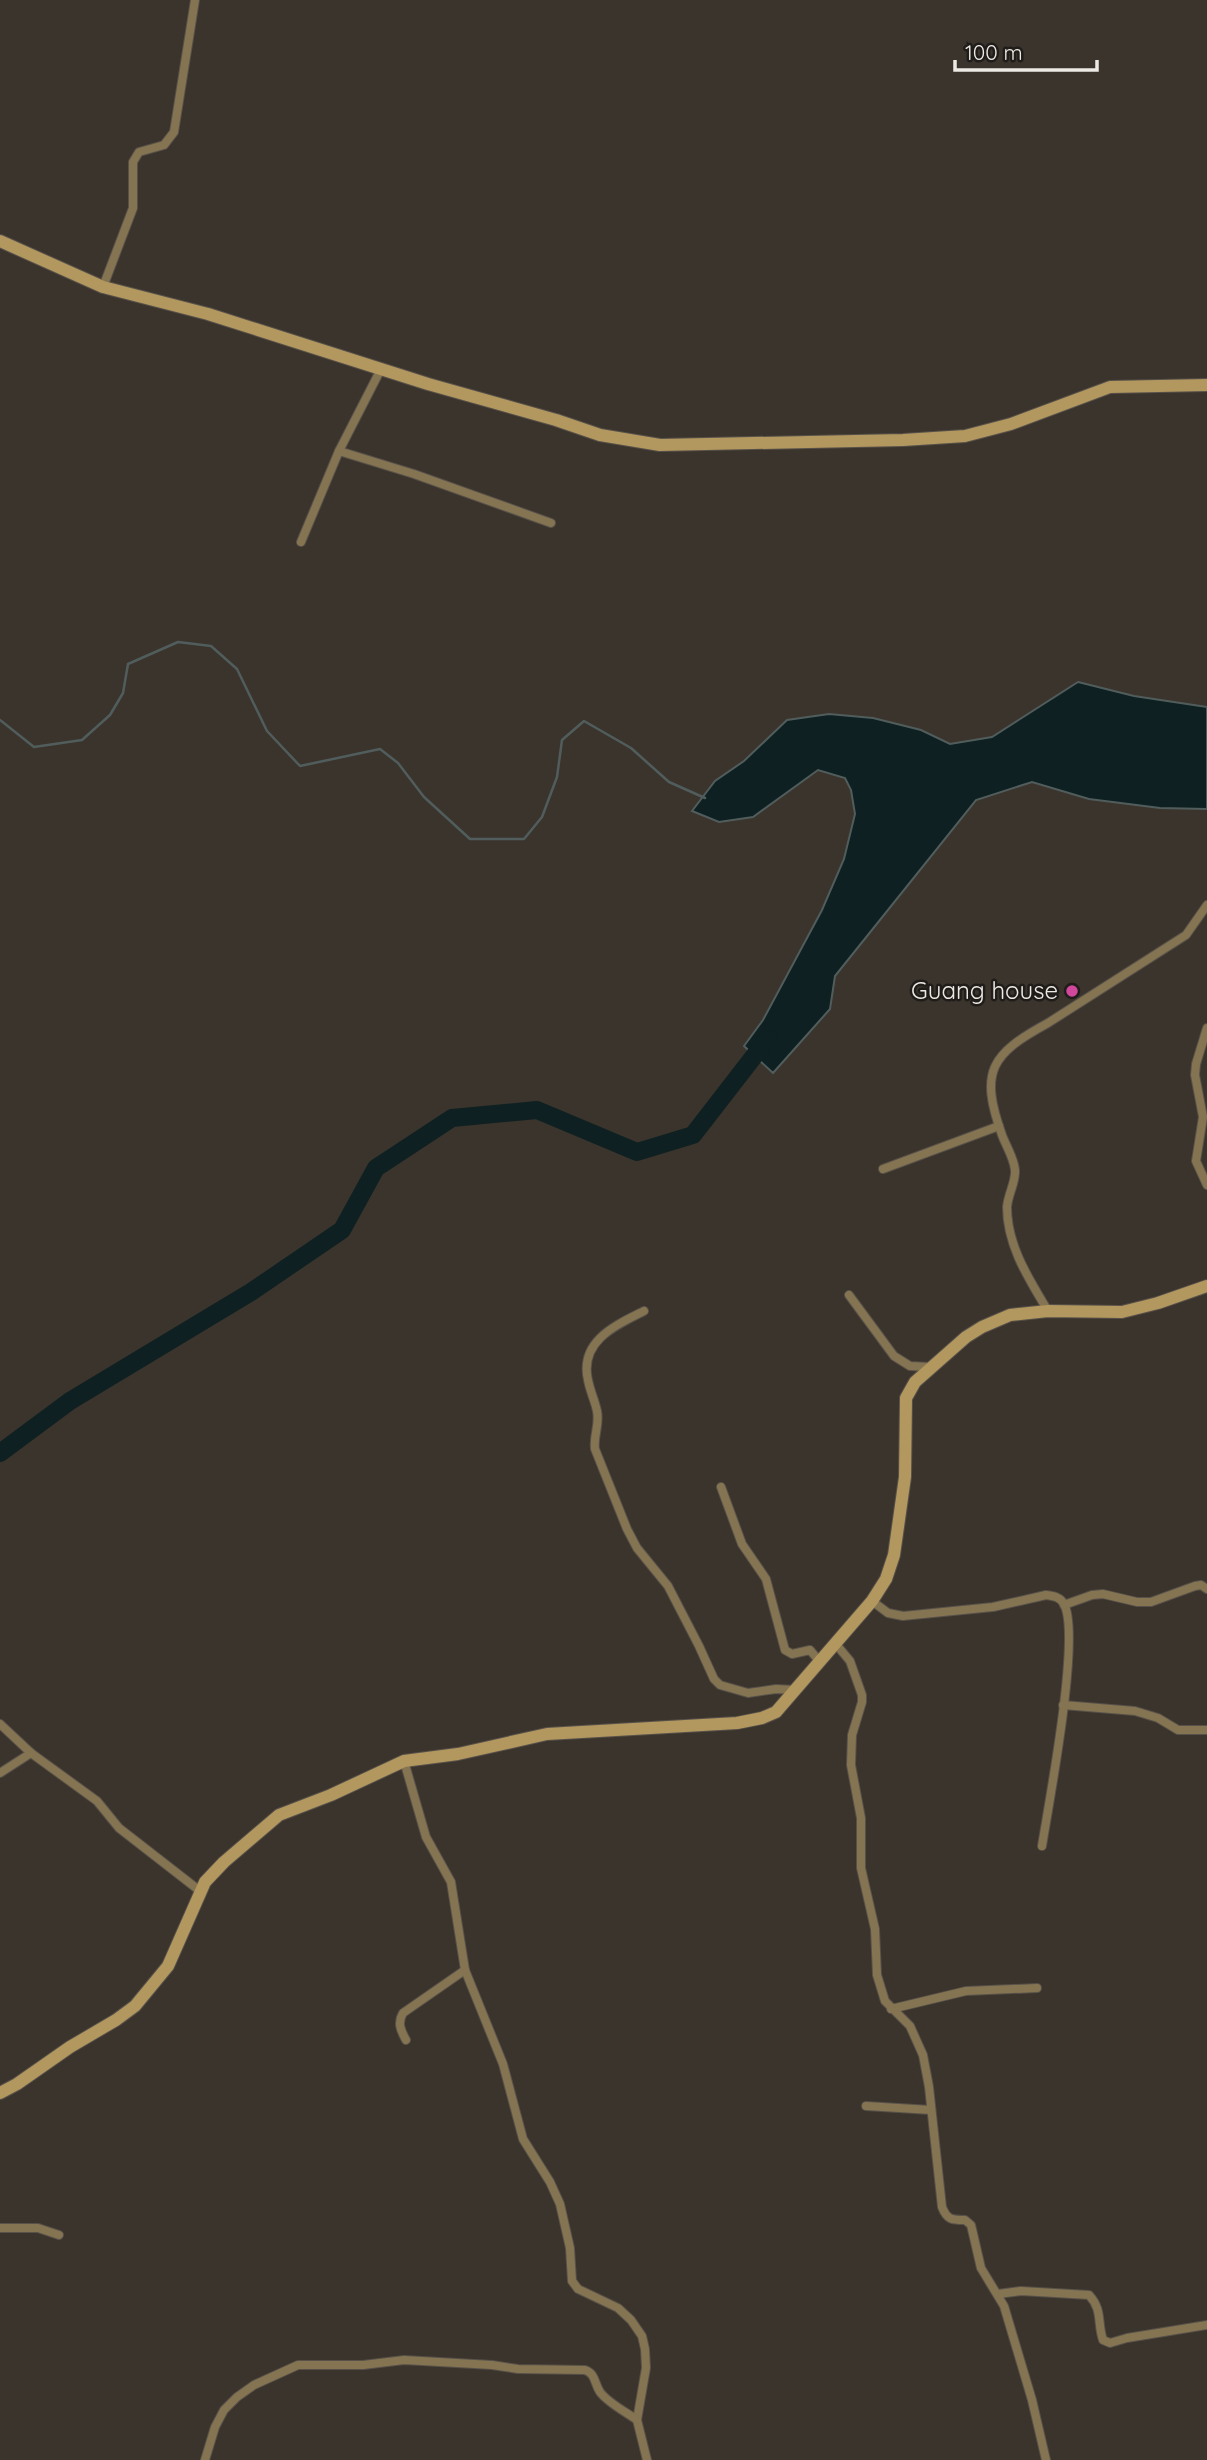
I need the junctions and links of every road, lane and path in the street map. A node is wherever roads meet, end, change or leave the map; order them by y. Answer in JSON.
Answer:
{"nodes":[{"id":1,"x":195,"y":0,"type":"edge"},
{"id":2,"x":0,"y":241,"type":"edge"},
{"id":3,"x":103,"y":287,"type":"junction"},
{"id":4,"x":382,"y":369,"type":"junction"},
{"id":5,"x":1207,"y":385,"type":"edge"},
{"id":6,"x":340,"y":451,"type":"junction"},
{"id":7,"x":551,"y":523,"type":"dead end"},
{"id":8,"x":301,"y":542,"type":"dead end"},
{"id":9,"x":1207,"y":905,"type":"edge"},
{"id":10,"x":1207,"y":1028,"type":"edge"},
{"id":11,"x":999,"y":1126,"type":"junction"},
{"id":12,"x":883,"y":1170,"type":"dead end"},
{"id":13,"x":1207,"y":1185,"type":"edge"},
{"id":14,"x":1207,"y":1286,"type":"edge"},
{"id":15,"x":849,"y":1295,"type":"dead end"},
{"id":16,"x":644,"y":1311,"type":"dead end"},
{"id":17,"x":1048,"y":1311,"type":"junction"},
{"id":18,"x":930,"y":1367,"type":"junction"},
{"id":19,"x":721,"y":1487,"type":"dead end"},
{"id":20,"x":1207,"y":1589,"type":"edge"},
{"id":21,"x":872,"y":1601,"type":"junction"},
{"id":22,"x":1064,"y":1605,"type":"junction"},
{"id":23,"x":835,"y":1643,"type":"junction"},
{"id":24,"x":820,"y":1662,"type":"junction"},
{"id":25,"x":796,"y":1690,"type":"junction"},
{"id":26,"x":1063,"y":1705,"type":"junction"},
{"id":27,"x":0,"y":1724,"type":"edge"},
{"id":28,"x":1207,"y":1730,"type":"edge"},
{"id":29,"x":31,"y":1753,"type":"junction"},
{"id":30,"x":404,"y":1761,"type":"junction"},
{"id":31,"x":0,"y":1773,"type":"edge"},
{"id":32,"x":1042,"y":1846,"type":"dead end"},
{"id":33,"x":200,"y":1891,"type":"junction"},
{"id":34,"x":465,"y":1970,"type":"junction"},
{"id":35,"x":1037,"y":1988,"type":"dead end"},
{"id":36,"x":891,"y":2009,"type":"junction"},
{"id":37,"x":406,"y":2040,"type":"dead end"},
{"id":38,"x":0,"y":2093,"type":"edge"},
{"id":39,"x":866,"y":2106,"type":"dead end"},
{"id":40,"x":930,"y":2110,"type":"junction"},
{"id":41,"x":0,"y":2228,"type":"edge"},
{"id":42,"x":59,"y":2235,"type":"dead end"},
{"id":43,"x":998,"y":2294,"type":"junction"},
{"id":44,"x":1207,"y":2325,"type":"edge"},
{"id":45,"x":637,"y":2420,"type":"junction"},
{"id":46,"x":205,"y":2460,"type":"edge"},
{"id":47,"x":646,"y":2460,"type":"edge"},
{"id":48,"x":1046,"y":2460,"type":"edge"}],
"edges":[{"from":1,"to":3,"type":"street"},
{"from":2,"to":3,"type":"street"},
{"from":3,"to":4,"type":"street"},
{"from":4,"to":5,"type":"street"},
{"from":4,"to":6,"type":"street"},
{"from":6,"to":7,"type":"street"},
{"from":6,"to":8,"type":"street"},
{"from":9,"to":11,"type":"street"},
{"from":10,"to":13,"type":"street"},
{"from":11,"to":12,"type":"street"},
{"from":11,"to":17,"type":"street"},
{"from":14,"to":17,"type":"street"},
{"from":15,"to":18,"type":"street"},
{"from":16,"to":25,"type":"street"},
{"from":17,"to":18,"type":"street"},
{"from":18,"to":21,"type":"street"},
{"from":19,"to":24,"type":"street"},
{"from":20,"to":22,"type":"street"},
{"from":21,"to":22,"type":"street"},
{"from":21,"to":23,"type":"street"},
{"from":22,"to":26,"type":"street"},
{"from":23,"to":24,"type":"street"},
{"from":23,"to":36,"type":"street"},
{"from":24,"to":25,"type":"street"},
{"from":25,"to":30,"type":"street"},
{"from":26,"to":28,"type":"street"},
{"from":26,"to":32,"type":"street"},
{"from":27,"to":29,"type":"street"},
{"from":29,"to":31,"type":"street"},
{"from":29,"to":33,"type":"street"},
{"from":30,"to":33,"type":"street"},
{"from":30,"to":34,"type":"street"},
{"from":33,"to":38,"type":"street"},
{"from":34,"to":37,"type":"street"},
{"from":34,"to":45,"type":"street"},
{"from":35,"to":36,"type":"street"},
{"from":36,"to":40,"type":"street"},
{"from":39,"to":40,"type":"street"},
{"from":40,"to":43,"type":"street"},
{"from":41,"to":42,"type":"street"},
{"from":43,"to":44,"type":"street"},
{"from":43,"to":48,"type":"street"},
{"from":45,"to":46,"type":"street"},
{"from":45,"to":47,"type":"street"}]}
